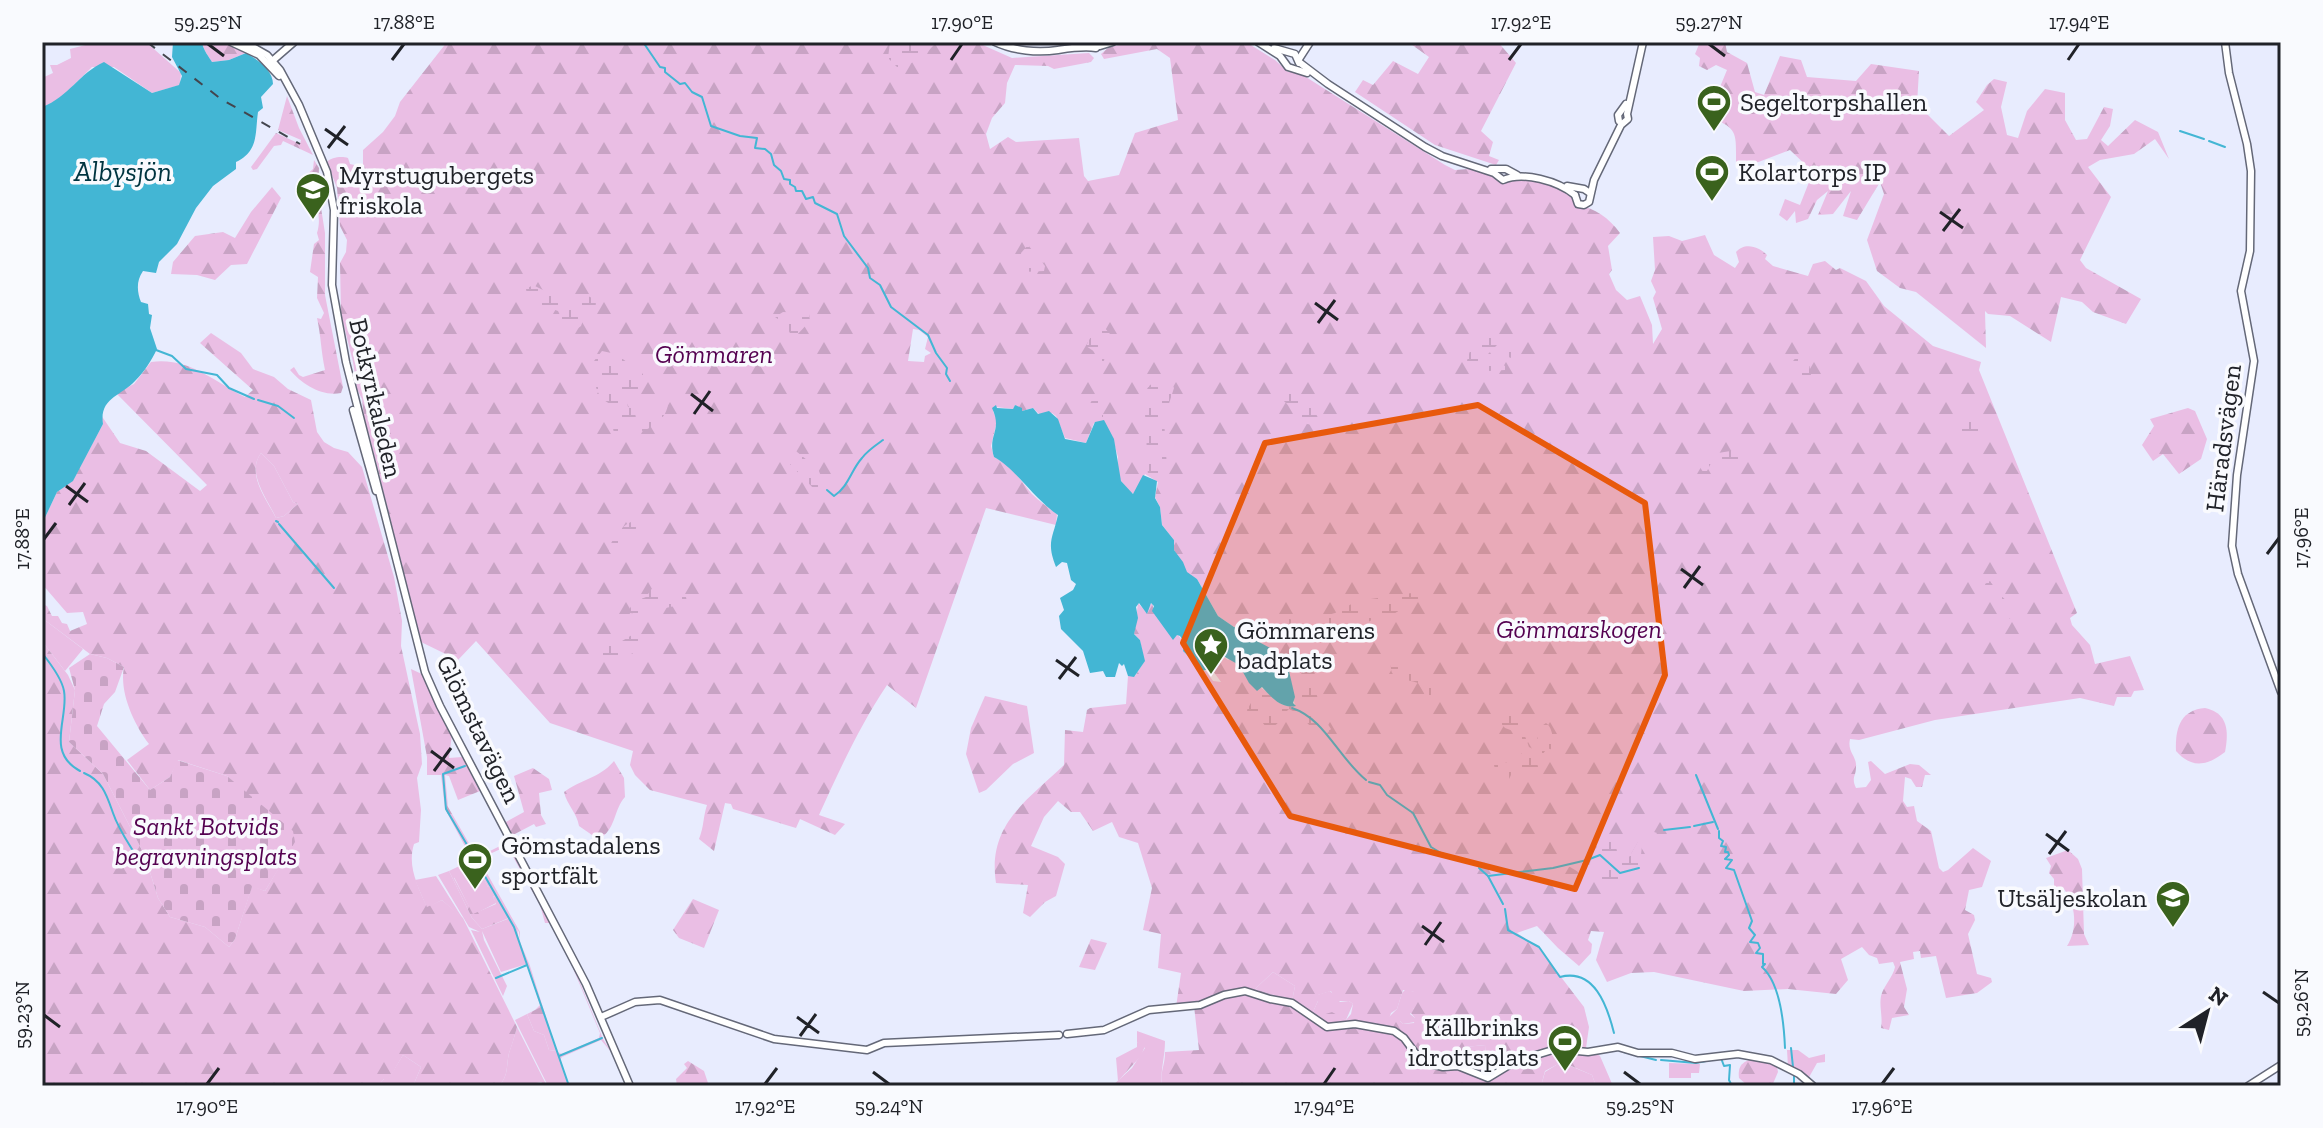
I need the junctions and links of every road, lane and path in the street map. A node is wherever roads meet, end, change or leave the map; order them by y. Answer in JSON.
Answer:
{"nodes":[{"id":1,"x":231,"y":42,"type":"edge"},
{"id":2,"x":244,"y":42,"type":"edge"},
{"id":3,"x":291,"y":42,"type":"edge"},
{"id":4,"x":995,"y":42,"type":"edge"},
{"id":5,"x":1004,"y":42,"type":"edge"},
{"id":6,"x":1081,"y":42,"type":"edge"},
{"id":7,"x":1113,"y":42,"type":"edge"},
{"id":8,"x":1258,"y":42,"type":"edge"},
{"id":9,"x":1265,"y":42,"type":"edge"},
{"id":10,"x":1307,"y":42,"type":"edge"},
{"id":11,"x":1641,"y":42,"type":"edge"},
{"id":12,"x":2225,"y":42,"type":"edge"},
{"id":13,"x":1100,"y":44,"type":"edge"},
{"id":14,"x":1090,"y":45,"type":"edge"},
{"id":15,"x":280,"y":51,"type":"junction"},
{"id":16,"x":262,"y":52,"type":"junction"},
{"id":17,"x":1294,"y":60,"type":"junction"},
{"id":18,"x":271,"y":61,"type":"junction"},
{"id":19,"x":288,"y":89,"type":"junction"},
{"id":20,"x":365,"y":439,"type":"junction"},
{"id":21,"x":362,"y":447,"type":"junction"},
{"id":22,"x":374,"y":469,"type":"junction"},
{"id":23,"x":378,"y":494,"type":"junction"},
{"id":24,"x":2281,"y":692,"type":"edge"},
{"id":25,"x":600,"y":1018,"type":"junction"},
{"id":26,"x":2281,"y":1065,"type":"edge"},
{"id":27,"x":630,"y":1086,"type":"edge"},
{"id":28,"x":1813,"y":1086,"type":"edge"},
{"id":29,"x":2248,"y":1086,"type":"edge"}],
"edges":[{"from":1,"to":18,"type":"street","name":"Botkyrkaleden"},
{"from":2,"to":16,"type":"street","name":"Botkyrkaleden"},
{"from":3,"to":15,"type":"street"},
{"from":3,"to":18,"type":"street"},
{"from":4,"to":14,"type":"street"},
{"from":5,"to":6,"type":"street"},
{"from":7,"to":13,"type":"street"},
{"from":8,"to":17,"type":"street"},
{"from":9,"to":17,"type":"street"},
{"from":10,"to":17,"type":"street"},
{"from":11,"to":17,"type":"street"},
{"from":12,"to":24,"type":"street","name":"Häradsvägen"},
{"from":13,"to":14,"type":"street"},
{"from":15,"to":16,"type":"street"},
{"from":15,"to":18,"type":"street"},
{"from":16,"to":18,"type":"street","name":"Botkyrkaleden"},
{"from":18,"to":19,"type":"street","name":"Botkyrkaleden"},
{"from":19,"to":20,"type":"street","name":"Botkyrkaleden"},
{"from":19,"to":21,"type":"street","name":"Botkyrkaleden"},
{"from":20,"to":21,"type":"street"},
{"from":20,"to":22,"type":"street","name":"Botkyrkaleden"},
{"from":21,"to":22,"type":"street"},
{"from":21,"to":23,"type":"street","name":"Botkyrkaleden"},
{"from":22,"to":23,"type":"street","name":"Botkyrkaleden"},
{"from":23,"to":25,"type":"street","name":"Glömstavägen"},
{"from":25,"to":27,"type":"street","name":"Glömstavägen"},
{"from":25,"to":28,"type":"street"},
{"from":26,"to":29,"type":"street"}]}
